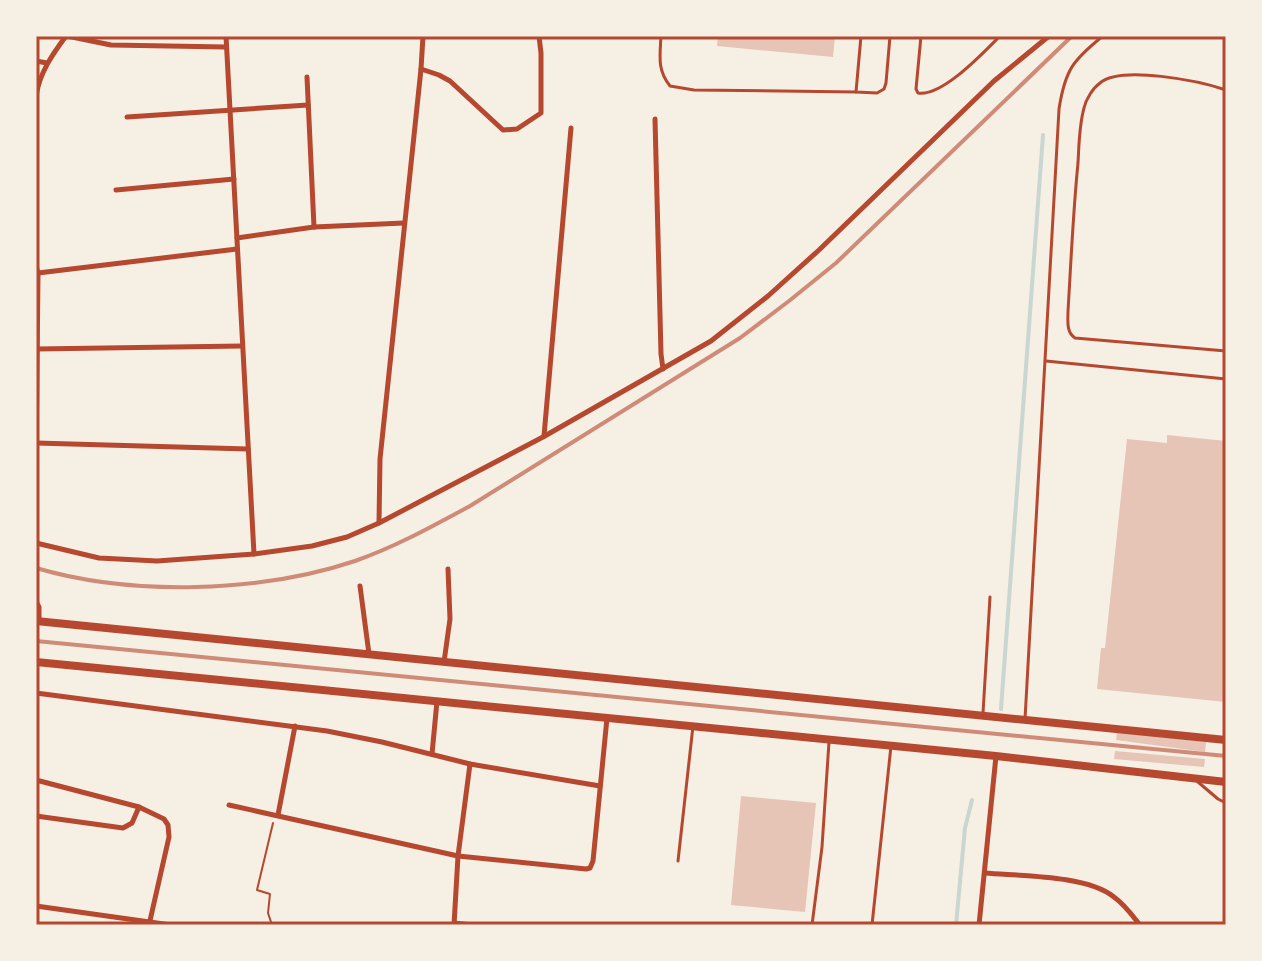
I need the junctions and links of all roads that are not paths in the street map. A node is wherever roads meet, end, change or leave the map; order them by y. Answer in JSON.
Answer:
{"nodes":[{"id":1,"x":67,"y":36,"type":"edge"},
{"id":2,"x":226,"y":36,"type":"edge"},
{"id":3,"x":423,"y":36,"type":"edge"},
{"id":4,"x":539,"y":36,"type":"edge"},
{"id":5,"x":661,"y":36,"type":"edge"},
{"id":6,"x":861,"y":36,"type":"edge"},
{"id":7,"x":890,"y":36,"type":"edge"},
{"id":8,"x":921,"y":36,"type":"edge"},
{"id":9,"x":1000,"y":36,"type":"edge"},
{"id":10,"x":1049,"y":36,"type":"edge"},
{"id":11,"x":1103,"y":36,"type":"edge"},
{"id":12,"x":226,"y":47,"type":"junction"},
{"id":13,"x":36,"y":61,"type":"edge"},
{"id":14,"x":47,"y":63,"type":"junction"},
{"id":15,"x":421,"y":69,"type":"junction"},
{"id":16,"x":307,"y":77,"type":"dead end"},
{"id":17,"x":1226,"y":90,"type":"edge"},
{"id":18,"x":856,"y":92,"type":"junction"},
{"id":19,"x":36,"y":96,"type":"edge"},
{"id":20,"x":308,"y":105,"type":"junction"},
{"id":21,"x":230,"y":112,"type":"junction"},
{"id":22,"x":127,"y":117,"type":"dead end"},
{"id":23,"x":655,"y":119,"type":"dead end"},
{"id":24,"x":571,"y":128,"type":"dead end"},
{"id":25,"x":234,"y":179,"type":"junction"},
{"id":26,"x":116,"y":190,"type":"dead end"},
{"id":27,"x":404,"y":223,"type":"junction"},
{"id":28,"x":314,"y":227,"type":"junction"},
{"id":29,"x":237,"y":238,"type":"junction"},
{"id":30,"x":237,"y":249,"type":"junction"},
{"id":31,"x":37,"y":269,"type":"edge"},
{"id":32,"x":242,"y":346,"type":"junction"},
{"id":33,"x":37,"y":349,"type":"edge"},
{"id":34,"x":1226,"y":351,"type":"edge"},
{"id":35,"x":1046,"y":361,"type":"junction"},
{"id":36,"x":663,"y":369,"type":"junction"},
{"id":37,"x":1226,"y":379,"type":"edge"},
{"id":38,"x":543,"y":437,"type":"junction"},
{"id":39,"x":36,"y":443,"type":"edge"},
{"id":40,"x":248,"y":449,"type":"junction"},
{"id":41,"x":36,"y":459,"type":"edge"},
{"id":42,"x":379,"y":523,"type":"junction"},
{"id":43,"x":36,"y":543,"type":"edge"},
{"id":44,"x":254,"y":554,"type":"junction"},
{"id":45,"x":448,"y":569,"type":"dead end"},
{"id":46,"x":360,"y":586,"type":"dead end"},
{"id":47,"x":990,"y":597,"type":"dead end"},
{"id":48,"x":36,"y":601,"type":"edge"},
{"id":49,"x":37,"y":621,"type":"edge"},
{"id":50,"x":369,"y":655,"type":"junction"},
{"id":51,"x":36,"y":662,"type":"edge"},
{"id":52,"x":444,"y":663,"type":"junction"},
{"id":53,"x":36,"y":693,"type":"edge"},
{"id":54,"x":437,"y":701,"type":"junction"},
{"id":55,"x":983,"y":716,"type":"junction"},
{"id":56,"x":607,"y":718,"type":"junction"},
{"id":57,"x":1025,"y":720,"type":"junction"},
{"id":58,"x":295,"y":726,"type":"junction"},
{"id":59,"x":693,"y":726,"type":"junction"},
{"id":60,"x":829,"y":740,"type":"junction"},
{"id":61,"x":1226,"y":740,"type":"edge"},
{"id":62,"x":891,"y":746,"type":"junction"},
{"id":63,"x":432,"y":754,"type":"junction"},
{"id":64,"x":996,"y":756,"type":"junction"},
{"id":65,"x":470,"y":764,"type":"junction"},
{"id":66,"x":36,"y":780,"type":"edge"},
{"id":67,"x":1196,"y":780,"type":"junction"},
{"id":68,"x":1226,"y":782,"type":"edge"},
{"id":69,"x":600,"y":786,"type":"junction"},
{"id":70,"x":1226,"y":803,"type":"edge"},
{"id":71,"x":229,"y":805,"type":"dead end"},
{"id":72,"x":139,"y":807,"type":"junction"},
{"id":73,"x":278,"y":815,"type":"junction"},
{"id":74,"x":36,"y":816,"type":"edge"},
{"id":75,"x":458,"y":856,"type":"junction"},
{"id":76,"x":678,"y":861,"type":"dead end"},
{"id":77,"x":985,"y":873,"type":"junction"},
{"id":78,"x":36,"y":906,"type":"edge"},
{"id":79,"x":149,"y":924,"type":"edge"},
{"id":80,"x":454,"y":924,"type":"edge"},
{"id":81,"x":171,"y":925,"type":"edge"},
{"id":82,"x":472,"y":925,"type":"edge"},
{"id":83,"x":812,"y":925,"type":"edge"},
{"id":84,"x":872,"y":925,"type":"edge"},
{"id":85,"x":979,"y":925,"type":"edge"},
{"id":86,"x":1140,"y":925,"type":"edge"}],
"edges":[{"from":1,"to":12,"type":"street"},
{"from":1,"to":14,"type":"street"},
{"from":2,"to":12,"type":"street"},
{"from":3,"to":15,"type":"street"},
{"from":4,"to":15,"type":"street"},
{"from":5,"to":18,"type":"lane"},
{"from":6,"to":18,"type":"lane"},
{"from":7,"to":18,"type":"lane"},
{"from":8,"to":9,"type":"lane"},
{"from":10,"to":36,"type":"street"},
{"from":11,"to":35,"type":"lane"},
{"from":12,"to":21,"type":"street"},
{"from":13,"to":14,"type":"street"},
{"from":14,"to":19,"type":"street"},
{"from":15,"to":27,"type":"street"},
{"from":16,"to":20,"type":"street"},
{"from":17,"to":34,"type":"lane"},
{"from":20,"to":21,"type":"street"},
{"from":20,"to":28,"type":"street"},
{"from":21,"to":22,"type":"street"},
{"from":21,"to":25,"type":"street"},
{"from":23,"to":36,"type":"street"},
{"from":24,"to":38,"type":"street"},
{"from":25,"to":26,"type":"street"},
{"from":25,"to":29,"type":"street"},
{"from":27,"to":28,"type":"street"},
{"from":27,"to":42,"type":"street"},
{"from":28,"to":29,"type":"street"},
{"from":29,"to":30,"type":"street"},
{"from":30,"to":31,"type":"street"},
{"from":30,"to":32,"type":"street"},
{"from":31,"to":33,"type":"street"},
{"from":32,"to":33,"type":"street"},
{"from":32,"to":40,"type":"street"},
{"from":33,"to":39,"type":"street"},
{"from":35,"to":37,"type":"lane"},
{"from":35,"to":57,"type":"lane"},
{"from":36,"to":38,"type":"street"},
{"from":38,"to":42,"type":"street"},
{"from":39,"to":40,"type":"street"},
{"from":39,"to":41,"type":"street"},
{"from":40,"to":44,"type":"street"},
{"from":42,"to":44,"type":"street"},
{"from":43,"to":44,"type":"street"},
{"from":45,"to":52,"type":"street"},
{"from":46,"to":50,"type":"street"},
{"from":47,"to":55,"type":"lane"},
{"from":48,"to":49,"type":"street"},
{"from":49,"to":50,"type":"main road"},
{"from":50,"to":52,"type":"main road"},
{"from":51,"to":54,"type":"main road"},
{"from":52,"to":55,"type":"main road"},
{"from":53,"to":58,"type":"street"},
{"from":54,"to":56,"type":"main road"},
{"from":54,"to":63,"type":"street"},
{"from":55,"to":57,"type":"main road"},
{"from":56,"to":59,"type":"main road"},
{"from":56,"to":69,"type":"street"},
{"from":57,"to":61,"type":"main road"},
{"from":58,"to":63,"type":"street"},
{"from":58,"to":73,"type":"street"},
{"from":59,"to":60,"type":"main road"},
{"from":59,"to":76,"type":"lane"},
{"from":60,"to":62,"type":"main road"},
{"from":60,"to":83,"type":"lane"},
{"from":62,"to":64,"type":"main road"},
{"from":62,"to":84,"type":"lane"},
{"from":63,"to":65,"type":"street"},
{"from":64,"to":67,"type":"main road"},
{"from":64,"to":77,"type":"street"},
{"from":65,"to":69,"type":"street"},
{"from":65,"to":75,"type":"street"},
{"from":66,"to":72,"type":"street"},
{"from":67,"to":68,"type":"main road"},
{"from":67,"to":70,"type":"lane"},
{"from":69,"to":75,"type":"street"},
{"from":71,"to":73,"type":"street"},
{"from":72,"to":74,"type":"street"},
{"from":72,"to":79,"type":"street"},
{"from":73,"to":75,"type":"street"},
{"from":75,"to":80,"type":"street"},
{"from":77,"to":85,"type":"street"},
{"from":77,"to":86,"type":"street"},
{"from":78,"to":79,"type":"street"},
{"from":79,"to":81,"type":"street"},
{"from":80,"to":82,"type":"street"}]}
